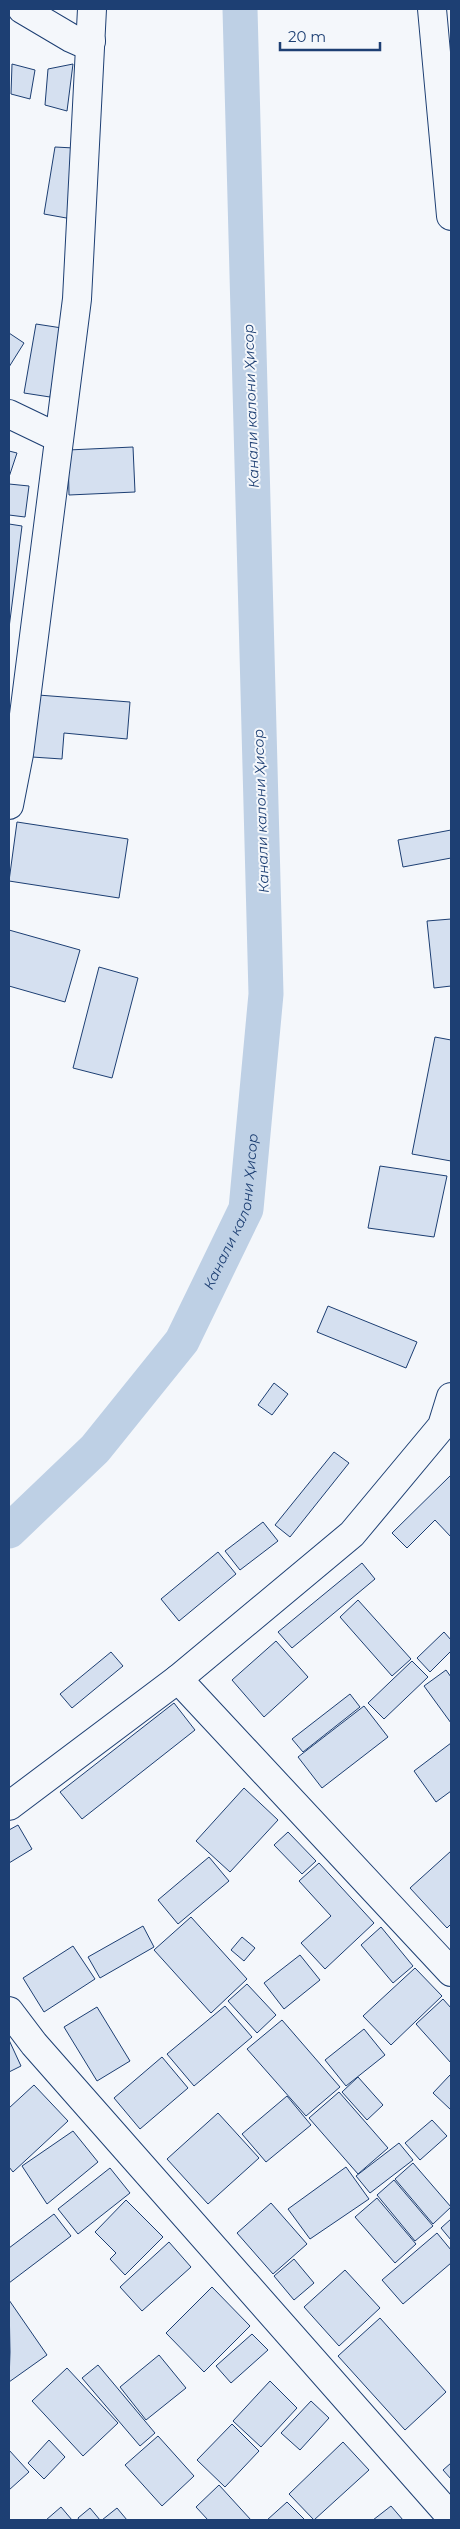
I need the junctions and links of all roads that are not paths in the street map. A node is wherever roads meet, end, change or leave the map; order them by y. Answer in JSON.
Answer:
{"nodes":[{"id":1,"x":22,"y":9,"type":"edge"},
{"id":2,"x":92,"y":9,"type":"edge"},
{"id":3,"x":432,"y":9,"type":"edge"},
{"id":4,"x":91,"y":41,"type":"junction"},
{"id":5,"x":451,"y":216,"type":"edge"},
{"id":6,"x":9,"y":414,"type":"edge"},
{"id":7,"x":59,"y":438,"type":"junction"},
{"id":8,"x":9,"y":805,"type":"edge"},
{"id":9,"x":451,"y":1397,"type":"edge"},
{"id":10,"x":447,"y":1431,"type":"edge"},
{"id":11,"x":178,"y":1679,"type":"junction"},
{"id":12,"x":9,"y":1806,"type":"edge"},
{"id":13,"x":451,"y":1972,"type":"edge"},
{"id":14,"x":9,"y":2011,"type":"edge"},
{"id":15,"x":451,"y":2517,"type":"edge"}],
"edges":[{"from":1,"to":4,"type":"street"},
{"from":2,"to":4,"type":"street"},
{"from":3,"to":5,"type":"street"},
{"from":4,"to":7,"type":"street"},
{"from":6,"to":7,"type":"street"},
{"from":7,"to":8,"type":"street"},
{"from":9,"to":10,"type":"street"},
{"from":10,"to":11,"type":"street"},
{"from":11,"to":12,"type":"street"},
{"from":11,"to":13,"type":"street"},
{"from":14,"to":15,"type":"street"}]}
